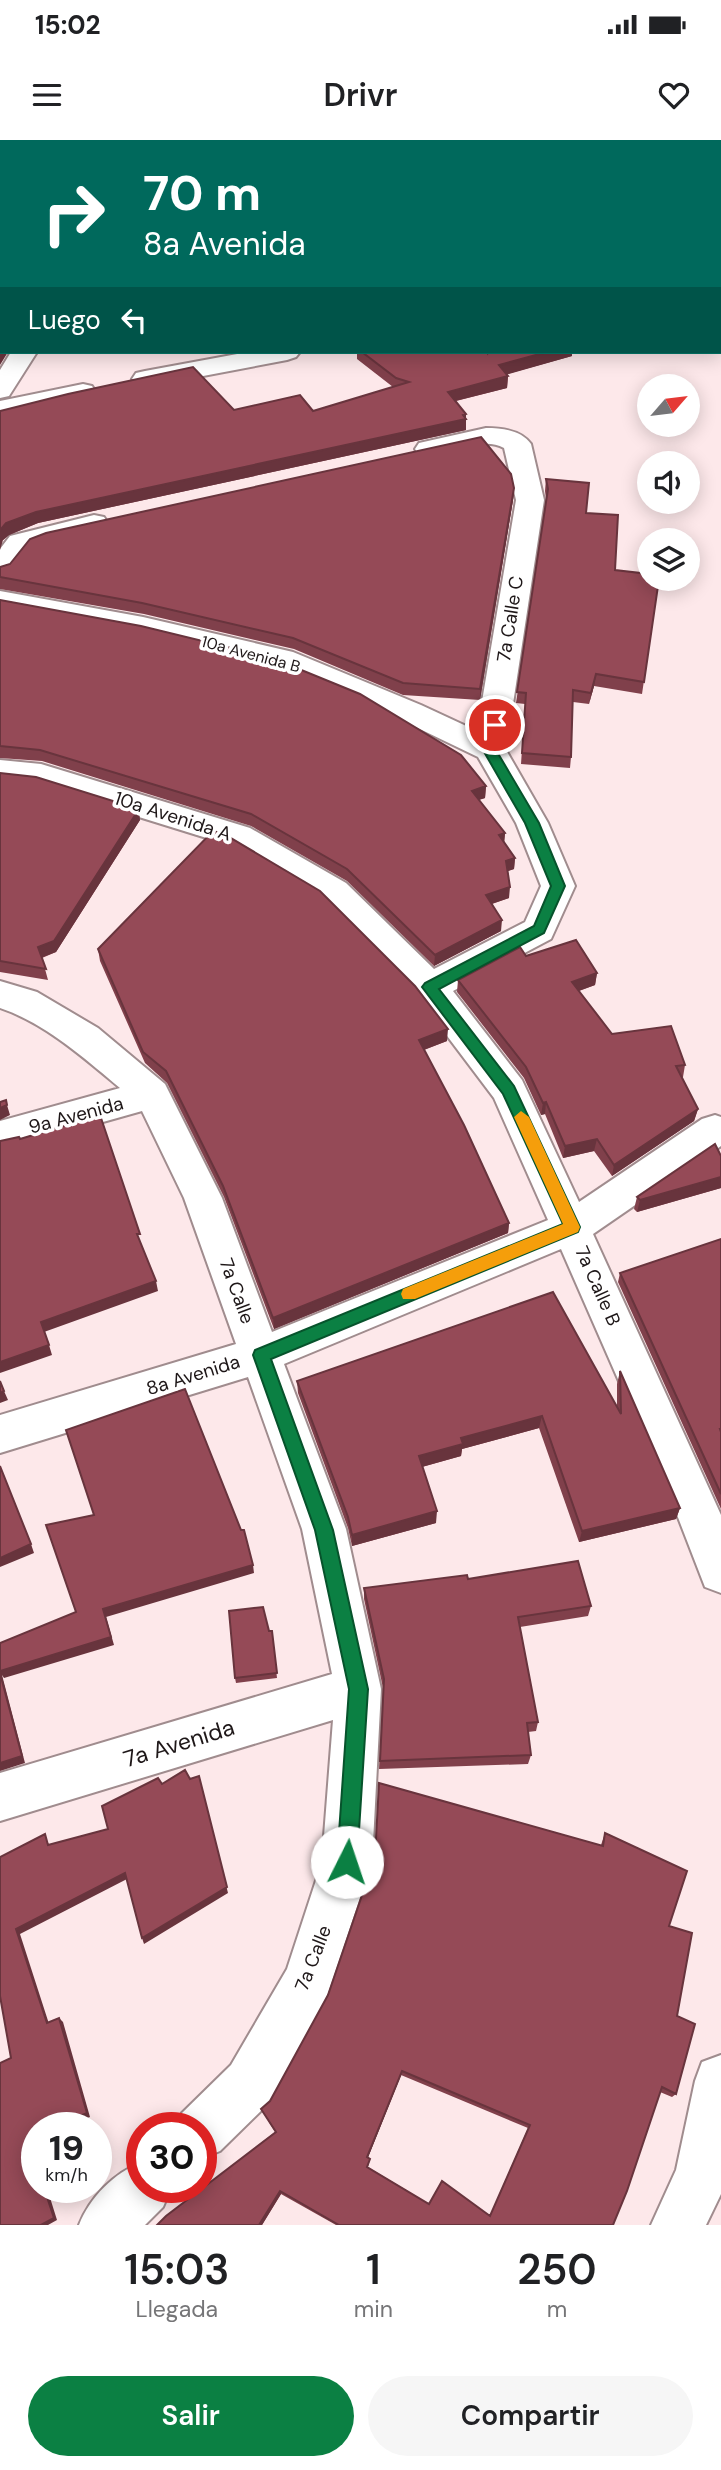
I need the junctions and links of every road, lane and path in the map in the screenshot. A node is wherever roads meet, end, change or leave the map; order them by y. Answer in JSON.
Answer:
{"nodes":[{"id":1,"x":23,"y":354,"type":"edge"},
{"id":2,"x":258,"y":354,"type":"edge"},
{"id":3,"x":230,"y":356,"type":"edge"},
{"id":4,"x":0,"y":390,"type":"edge"},
{"id":5,"x":0,"y":410,"type":"edge"},
{"id":6,"x":399,"y":455,"type":"edge"},
{"id":7,"x":119,"y":517,"type":"edge"},
{"id":8,"x":0,"y":568,"type":"edge"},
{"id":9,"x":0,"y":600,"type":"edge"},
{"id":10,"x":490,"y":750,"type":"junction"},
{"id":11,"x":0,"y":771,"type":"edge"},
{"id":12,"x":334,"y":892,"type":"joint"},
{"id":13,"x":430,"y":987,"type":"junction"},
{"id":14,"x":0,"y":994,"type":"edge"},
{"id":15,"x":152,"y":1094,"type":"junction"},
{"id":16,"x":715,"y":1130,"type":"dead end"},
{"id":17,"x":0,"y":1136,"type":"edge"},
{"id":18,"x":572,"y":1227,"type":"junction"},
{"id":19,"x":261,"y":1355,"type":"junction"},
{"id":20,"x":0,"y":1434,"type":"edge"},
{"id":21,"x":721,"y":1572,"type":"edge"},
{"id":22,"x":358,"y":1689,"type":"junction"},
{"id":23,"x":0,"y":1797,"type":"edge"},
{"id":24,"x":721,"y":2081,"type":"edge"},
{"id":25,"x":217,"y":2116,"type":"edge"},
{"id":26,"x":129,"y":2203,"type":"edge"},
{"id":27,"x":106,"y":2225,"type":"edge"},
{"id":28,"x":678,"y":2225,"type":"edge"}],
"edges":[{"from":1,"to":4,"type":"street"},
{"from":2,"to":3,"type":"street"},
{"from":3,"to":5,"type":"street"},
{"from":6,"to":10,"type":"street","name":"7a Calle C"},
{"from":7,"to":8,"type":"street"},
{"from":9,"to":10,"type":"street","name":"10a Avenida B"},
{"from":10,"to":13,"type":"street"},
{"from":11,"to":12,"type":"street","name":"10a Avenida A"},
{"from":12,"to":13,"type":"street","name":"7a Calle B"},
{"from":13,"to":18,"type":"street","name":"7a Calle B"},
{"from":14,"to":15,"type":"street","name":"7a Calle"},
{"from":15,"to":17,"type":"street","name":"9a Avenida"},
{"from":15,"to":19,"type":"street","name":"7a Calle"},
{"from":16,"to":18,"type":"street","name":"8a Avenida"},
{"from":18,"to":19,"type":"street","name":"8a Avenida"},
{"from":18,"to":21,"type":"street","name":"7a Calle B"},
{"from":19,"to":20,"type":"street","name":"8a Avenida"},
{"from":19,"to":22,"type":"street","name":"7a Calle"},
{"from":22,"to":23,"type":"street","name":"7a Avenida"},
{"from":22,"to":25,"type":"street","name":"7a Calle"},
{"from":24,"to":28,"type":"street"},
{"from":26,"to":27,"type":"street"}]}
